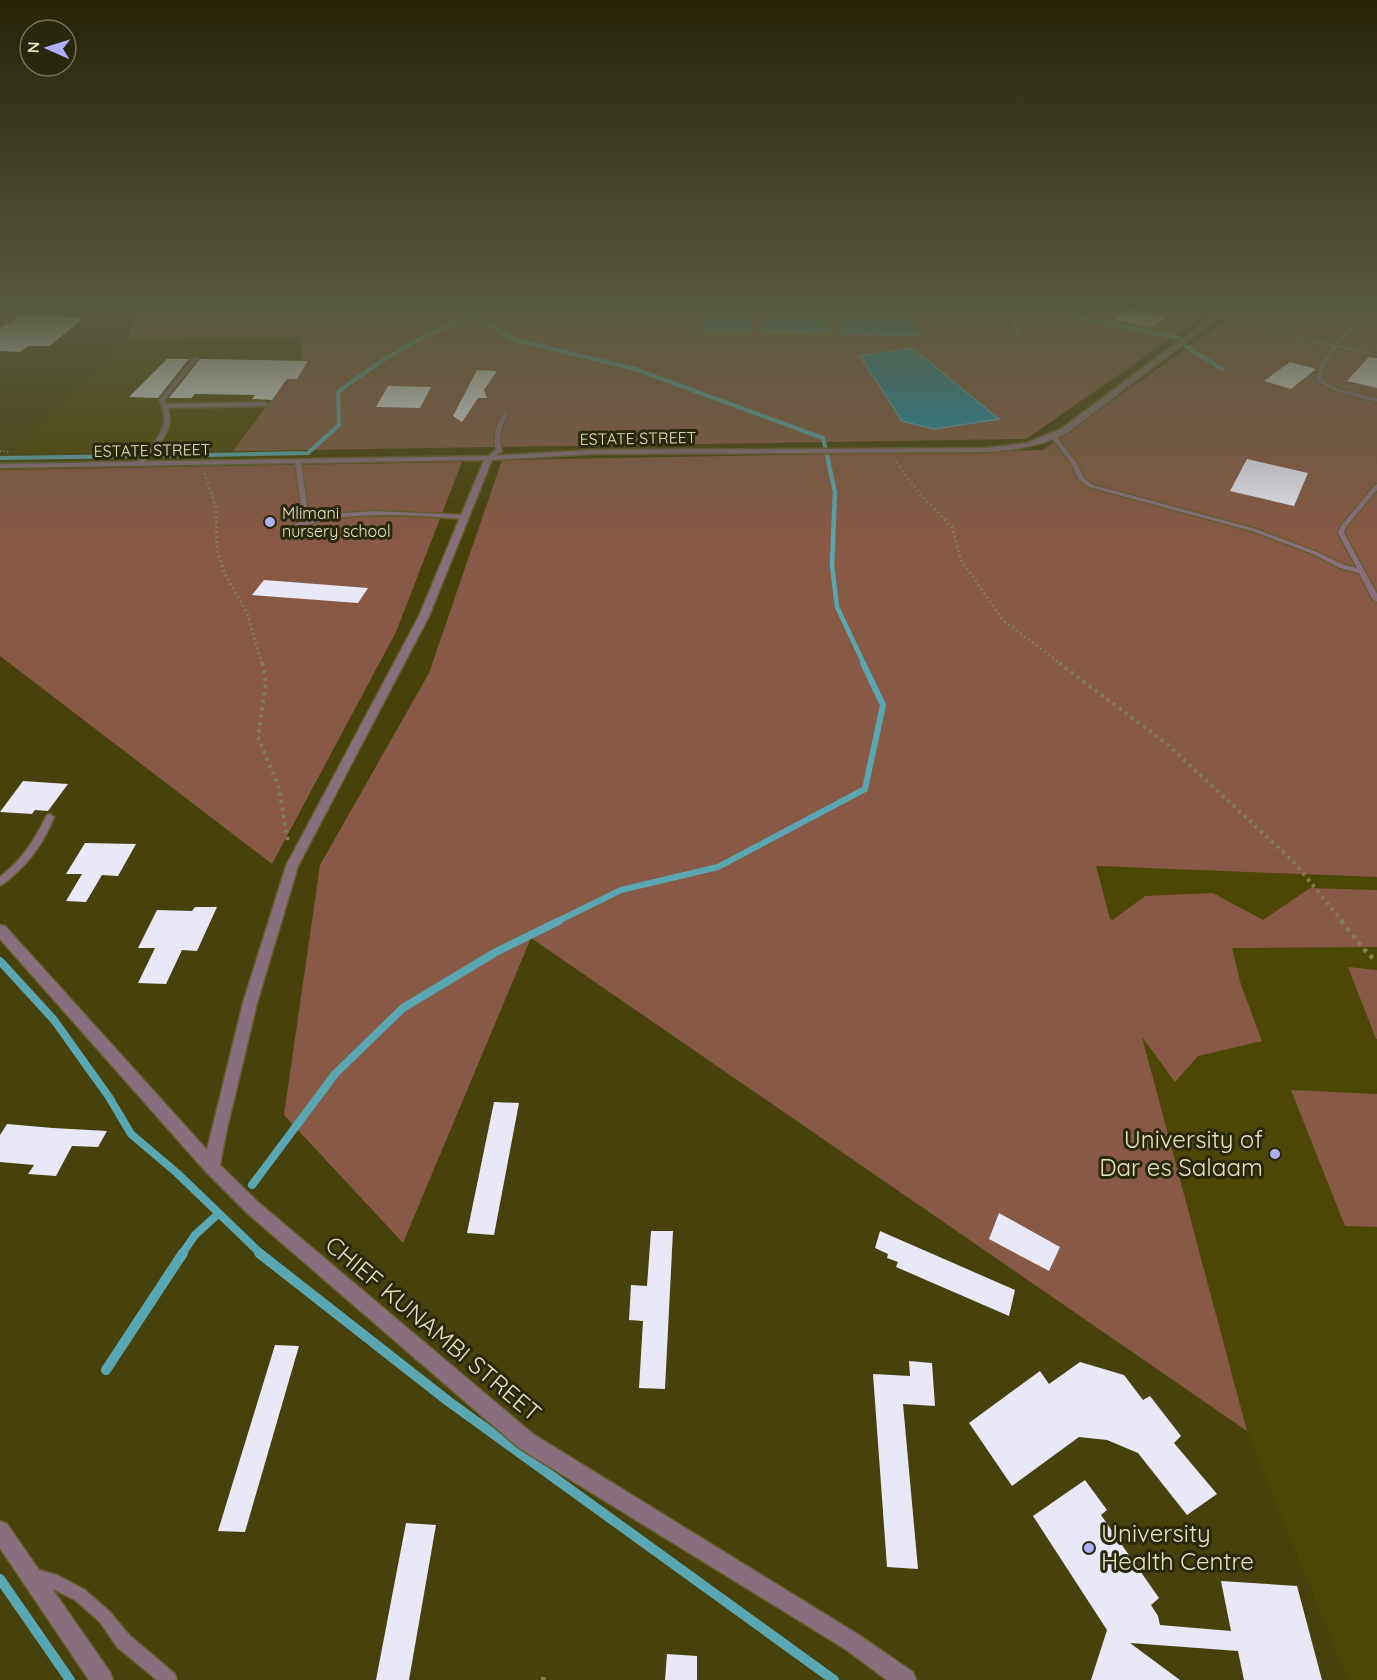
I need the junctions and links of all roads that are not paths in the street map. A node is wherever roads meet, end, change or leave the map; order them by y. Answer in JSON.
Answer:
{"nodes":[{"id":1,"x":174,"y":384,"type":"edge"},
{"id":2,"x":1125,"y":384,"type":"edge"},
{"id":3,"x":1326,"y":384,"type":"edge"},
{"id":4,"x":1377,"y":400,"type":"edge"},
{"id":5,"x":265,"y":404,"type":"dead end"},
{"id":6,"x":164,"y":406,"type":"junction"},
{"id":7,"x":506,"y":413,"type":"dead end"},
{"id":8,"x":1054,"y":437,"type":"junction"},
{"id":9,"x":489,"y":458,"type":"junction"},
{"id":10,"x":298,"y":462,"type":"junction"},
{"id":11,"x":139,"y":464,"type":"junction"},
{"id":12,"x":0,"y":466,"type":"edge"},
{"id":13,"x":1377,"y":486,"type":"edge"},
{"id":14,"x":305,"y":513,"type":"dead end"},
{"id":15,"x":465,"y":517,"type":"junction"},
{"id":16,"x":287,"y":530,"type":"dead end"},
{"id":17,"x":1360,"y":571,"type":"junction"},
{"id":18,"x":1377,"y":600,"type":"edge"},
{"id":19,"x":50,"y":817,"type":"dead end"},
{"id":20,"x":0,"y":882,"type":"edge"},
{"id":21,"x":0,"y":930,"type":"edge"},
{"id":22,"x":212,"y":1167,"type":"junction"},
{"id":23,"x":0,"y":1531,"type":"edge"},
{"id":24,"x":30,"y":1575,"type":"junction"},
{"id":25,"x":102,"y":1680,"type":"edge"},
{"id":26,"x":169,"y":1680,"type":"edge"},
{"id":27,"x":905,"y":1680,"type":"edge"}],
"edges":[{"from":1,"to":6,"type":"lane"},
{"from":2,"to":8,"type":"street","name":"ESTATE STREET"},
{"from":3,"to":4,"type":"lane"},
{"from":5,"to":6,"type":"lane"},
{"from":6,"to":11,"type":"lane"},
{"from":7,"to":9,"type":"lane"},
{"from":8,"to":9,"type":"street","name":"ESTATE STREET"},
{"from":8,"to":17,"type":"lane"},
{"from":9,"to":10,"type":"street","name":"ESTATE STREET"},
{"from":9,"to":15,"type":"street"},
{"from":10,"to":11,"type":"street","name":"ESTATE STREET"},
{"from":10,"to":14,"type":"lane"},
{"from":11,"to":12,"type":"street","name":"ESTATE STREET"},
{"from":13,"to":17,"type":"lane"},
{"from":15,"to":16,"type":"lane"},
{"from":15,"to":22,"type":"street"},
{"from":17,"to":18,"type":"lane"},
{"from":19,"to":20,"type":"lane"},
{"from":21,"to":22,"type":"street","name":"CHIEF KUNAMBI STREET"},
{"from":22,"to":27,"type":"street","name":"CHIEF KUNAMBI STREET"},
{"from":23,"to":24,"type":"street"},
{"from":24,"to":25,"type":"street"},
{"from":24,"to":26,"type":"lane"}]}
